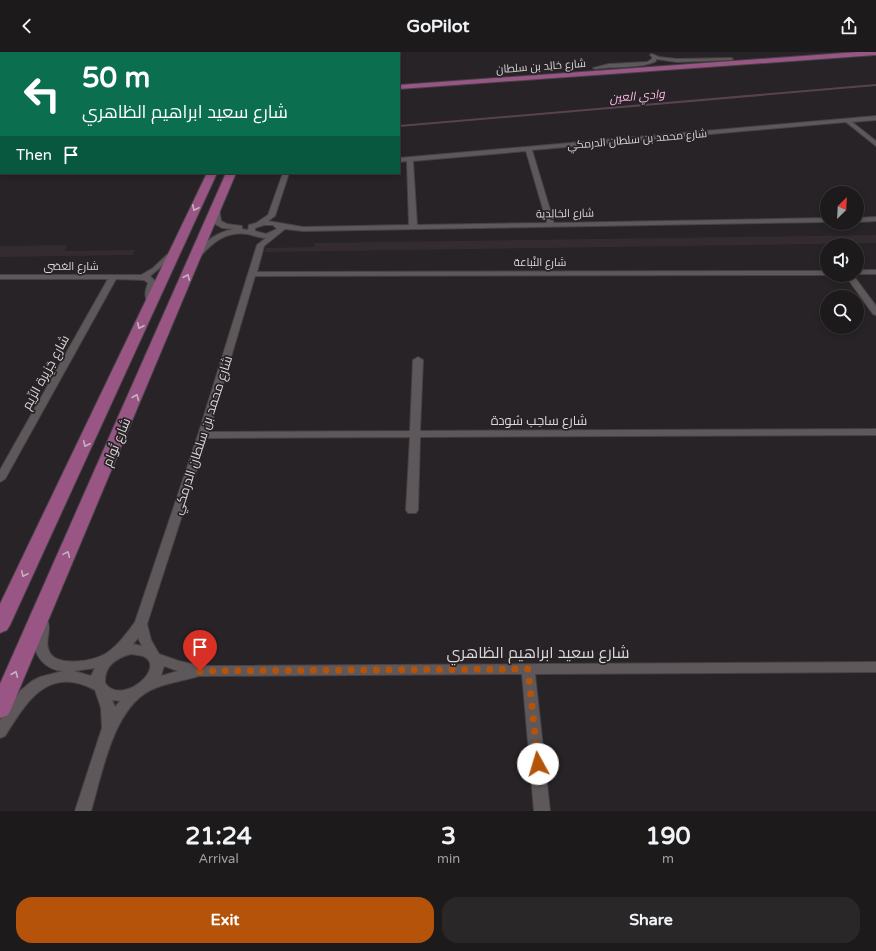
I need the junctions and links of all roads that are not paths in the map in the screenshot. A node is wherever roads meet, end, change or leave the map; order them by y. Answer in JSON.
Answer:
{"nodes":[{"id":1,"x":823,"y":52,"type":"edge"},
{"id":2,"x":876,"y":53,"type":"edge"},
{"id":3,"x":677,"y":54,"type":"dead end"},
{"id":4,"x":654,"y":57,"type":"junction"},
{"id":5,"x":731,"y":58,"type":"junction"},
{"id":6,"x":595,"y":68,"type":"junction"},
{"id":7,"x":400,"y":82,"type":"edge"},
{"id":8,"x":400,"y":87,"type":"edge"},
{"id":9,"x":876,"y":118,"type":"edge"},
{"id":10,"x":848,"y":121,"type":"junction"},
{"id":11,"x":876,"y":144,"type":"edge"},
{"id":12,"x":528,"y":148,"type":"junction"},
{"id":13,"x":410,"y":159,"type":"junction"},
{"id":14,"x":400,"y":160,"type":"edge"},
{"id":15,"x":212,"y":174,"type":"edge"},
{"id":16,"x":231,"y":174,"type":"edge"},
{"id":17,"x":286,"y":174,"type":"edge"},
{"id":18,"x":216,"y":208,"type":"junction"},
{"id":19,"x":271,"y":216,"type":"junction"},
{"id":20,"x":876,"y":219,"type":"edge"},
{"id":21,"x":820,"y":220,"type":"edge"},
{"id":22,"x":864,"y":220,"type":"edge"},
{"id":23,"x":551,"y":224,"type":"junction"},
{"id":24,"x":257,"y":225,"type":"junction"},
{"id":25,"x":413,"y":226,"type":"junction"},
{"id":26,"x":277,"y":229,"type":"junction"},
{"id":27,"x":253,"y":234,"type":"junction"},
{"id":28,"x":261,"y":245,"type":"junction"},
{"id":29,"x":175,"y":252,"type":"junction"},
{"id":30,"x":195,"y":258,"type":"junction"},
{"id":31,"x":820,"y":272,"type":"edge"},
{"id":32,"x":864,"y":272,"type":"edge"},
{"id":33,"x":876,"y":272,"type":"edge"},
{"id":34,"x":253,"y":274,"type":"junction"},
{"id":35,"x":0,"y":277,"type":"edge"},
{"id":36,"x":113,"y":277,"type":"junction"},
{"id":37,"x":142,"y":277,"type":"junction"},
{"id":38,"x":854,"y":282,"type":"edge"},
{"id":39,"x":151,"y":303,"type":"junction"},
{"id":40,"x":876,"y":312,"type":"edge"},
{"id":41,"x":418,"y":360,"type":"dead end"},
{"id":42,"x":876,"y":432,"type":"edge"},
{"id":43,"x":415,"y":433,"type":"junction"},
{"id":44,"x":202,"y":435,"type":"junction"},
{"id":45,"x":0,"y":479,"type":"edge"},
{"id":46,"x":412,"y":510,"type":"dead end"},
{"id":47,"x":44,"y":607,"type":"junction"},
{"id":48,"x":142,"y":624,"type":"junction"},
{"id":49,"x":0,"y":626,"type":"edge"},
{"id":50,"x":111,"y":656,"type":"junction"},
{"id":51,"x":155,"y":657,"type":"junction"},
{"id":52,"x":876,"y":667,"type":"edge"},
{"id":53,"x":528,"y":669,"type":"junction"},
{"id":54,"x":200,"y":671,"type":"junction"},
{"id":55,"x":101,"y":688,"type":"junction"},
{"id":56,"x":142,"y":689,"type":"junction"},
{"id":57,"x":0,"y":709,"type":"edge"},
{"id":58,"x":109,"y":728,"type":"junction"},
{"id":59,"x":0,"y":732,"type":"edge"},
{"id":60,"x":83,"y":811,"type":"edge"},
{"id":61,"x":542,"y":811,"type":"edge"}],
"edges":[{"from":1,"to":5,"type":"main road","name":"شارع خالِد بن سلطان"},
{"from":2,"to":8,"type":"main road","name":"شارع خالِد بن سلطان"},
{"from":3,"to":4,"type":"street"},
{"from":4,"to":5,"type":"street"},
{"from":4,"to":6,"type":"street"},
{"from":5,"to":6,"type":"main road","name":"شارع خالِد بن سلطان"},
{"from":6,"to":7,"type":"main road","name":"شارع خالِد بن سلطان"},
{"from":9,"to":10,"type":"street","name":"شارع محمد بن سلطان الدرمكي"},
{"from":10,"to":11,"type":"street"},
{"from":10,"to":12,"type":"street","name":"شارع محمد بن سلطان الدرمكي"},
{"from":12,"to":13,"type":"street","name":"شارع محمد بن سلطان الدرمكي"},
{"from":12,"to":23,"type":"street"},
{"from":13,"to":14,"type":"street","name":"شارع محمد بن سلطان الدرمكي"},
{"from":13,"to":25,"type":"street"},
{"from":15,"to":29,"type":"main road","name":"شارع تُوام","one_way":true},
{"from":16,"to":18,"type":"main road","name":"شارع تُوام"},
{"from":17,"to":19,"type":"street"},
{"from":18,"to":24,"type":"street"},
{"from":18,"to":30,"type":"main road","name":"شارع تُوام"},
{"from":19,"to":24,"type":"street"},
{"from":19,"to":26,"type":"street"},
{"from":20,"to":22,"type":"street"},
{"from":21,"to":23,"type":"street","name":"شارع الخالِدية"},
{"from":23,"to":25,"type":"street","name":"شارع الخالِدية"},
{"from":24,"to":26,"type":"street"},
{"from":24,"to":27,"type":"street"},
{"from":25,"to":26,"type":"street","name":"شارع الخالِدية"},
{"from":26,"to":27,"type":"street"},
{"from":26,"to":28,"type":"street"},
{"from":27,"to":28,"type":"street"},
{"from":27,"to":30,"type":"street"},
{"from":28,"to":34,"type":"street","name":"شارع محمد بن سلطان الدرمكي"},
{"from":29,"to":37,"type":"street"},
{"from":29,"to":39,"type":"main road","name":"شارع تُوام"},
{"from":47,"to":30,"type":"main road","name":"شارع تُوام","one_way":true},
{"from":31,"to":34,"type":"street","name":"شارع النَّباعة"},
{"from":32,"to":33,"type":"street"},
{"from":34,"to":44,"type":"street","name":"شارع محمد بن سلطان الدرمكي"},
{"from":35,"to":36,"type":"street","name":"شارع الغضى"},
{"from":36,"to":37,"type":"street","name":"شارع الغضى"},
{"from":36,"to":45,"type":"street","name":"شارع جَزِيرة الرِّيم"},
{"from":37,"to":39,"type":"street"},
{"from":38,"to":40,"type":"street"},
{"from":39,"to":49,"type":"main road","name":"شارع تُوام","one_way":true},
{"from":41,"to":43,"type":"street"},
{"from":42,"to":43,"type":"street","name":"شارع ساحِب سُودة"},
{"from":43,"to":44,"type":"street","name":"شارع ساحِب سُودة"},
{"from":43,"to":46,"type":"street"},
{"from":44,"to":48,"type":"street","name":"شارع محمد بن سلطان الدرمكي"},
{"from":47,"to":50,"type":"street"},
{"from":57,"to":47,"type":"main road","name":"شارع تُوام","one_way":true},
{"from":48,"to":50,"type":"street","name":"شارع محمد بن سلطان الدرمكي"},
{"from":48,"to":51,"type":"street"},
{"from":50,"to":51,"type":"street"},
{"from":50,"to":55,"type":"street"},
{"from":51,"to":54,"type":"street","name":"شارع سعيد ابراهيم الظاهري"},
{"from":51,"to":56,"type":"street"},
{"from":52,"to":53,"type":"street","name":"شارع سعيد ابراهيم الظاهري"},
{"from":53,"to":54,"type":"street","name":"شارع سعيد ابراهيم الظاهري"},
{"from":53,"to":61,"type":"street"},
{"from":54,"to":56,"type":"street","name":"شارع سعيد ابراهيم الظاهري"},
{"from":55,"to":56,"type":"street"},
{"from":55,"to":58,"type":"street"},
{"from":55,"to":59,"type":"street"},
{"from":56,"to":58,"type":"street"},
{"from":58,"to":60,"type":"street"}]}
